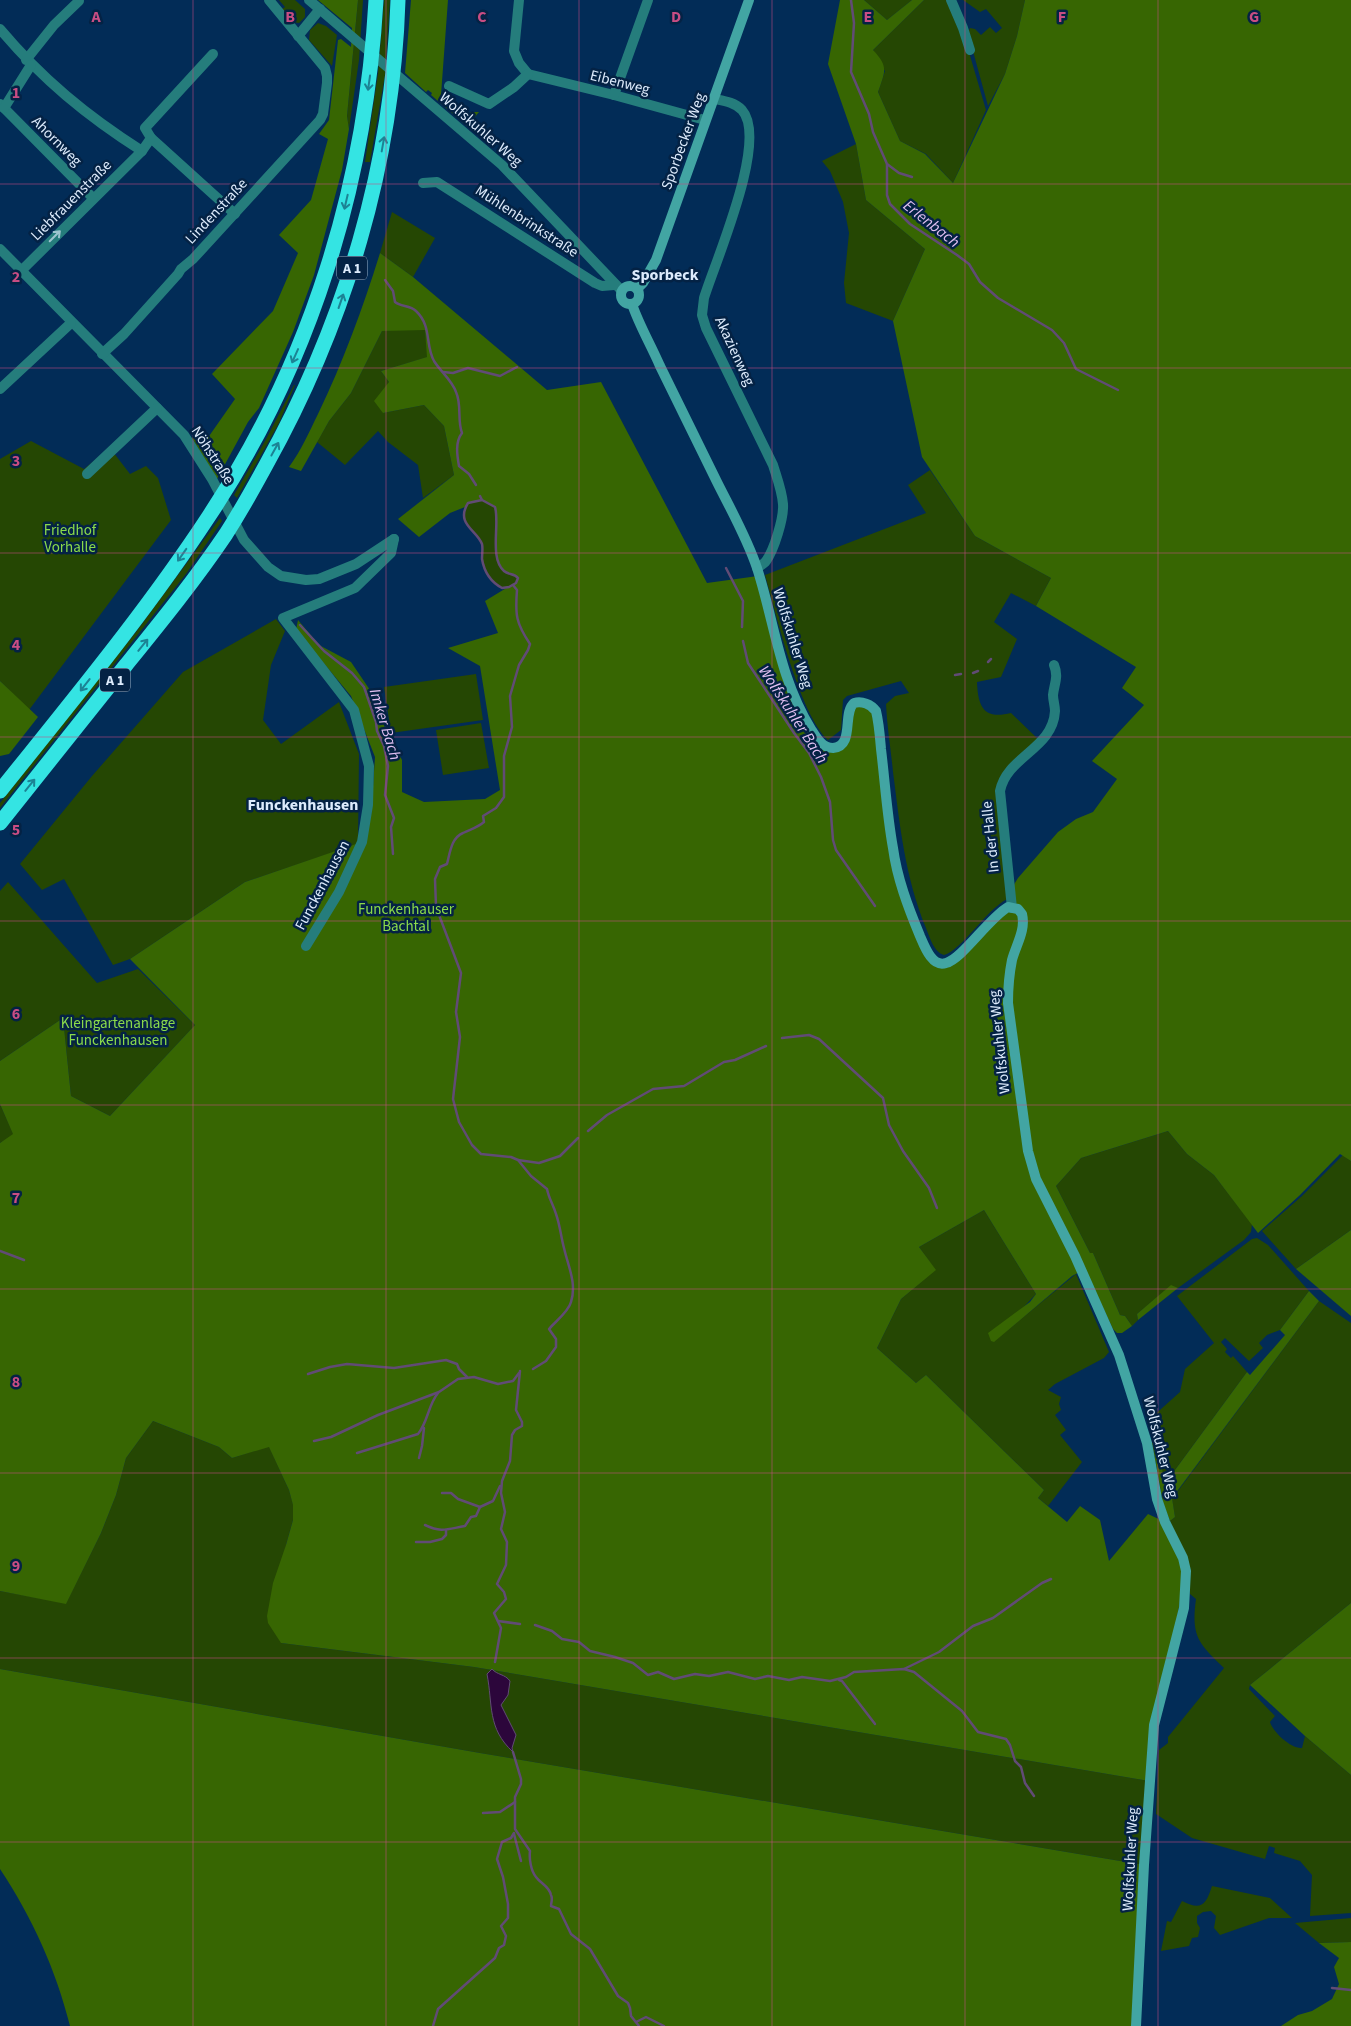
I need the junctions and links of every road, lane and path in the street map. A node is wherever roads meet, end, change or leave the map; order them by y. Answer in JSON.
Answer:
{"nodes":[{"id":1,"x":269,"y":0,"type":"edge"},
{"id":2,"x":309,"y":0,"type":"edge"},
{"id":3,"x":376,"y":0,"type":"edge"},
{"id":4,"x":398,"y":0,"type":"edge"},
{"id":5,"x":519,"y":0,"type":"edge"},
{"id":6,"x":648,"y":0,"type":"edge"},
{"id":7,"x":749,"y":0,"type":"edge"},
{"id":8,"x":951,"y":0,"type":"edge"},
{"id":9,"x":78,"y":2,"type":"dead end"},
{"id":10,"x":320,"y":10,"type":"junction"},
{"id":11,"x":0,"y":29,"type":"edge"},
{"id":12,"x":298,"y":36,"type":"junction"},
{"id":13,"x":970,"y":50,"type":"dead end"},
{"id":14,"x":213,"y":54,"type":"dead end"},
{"id":15,"x":29,"y":63,"type":"junction"},
{"id":16,"x":528,"y":74,"type":"junction"},
{"id":17,"x":449,"y":86,"type":"dead end"},
{"id":18,"x":614,"y":94,"type":"junction"},
{"id":19,"x":714,"y":99,"type":"junction"},
{"id":20,"x":2,"y":106,"type":"edge"},
{"id":21,"x":705,"y":120,"type":"junction"},
{"id":22,"x":152,"y":138,"type":"junction"},
{"id":23,"x":142,"y":151,"type":"junction"},
{"id":24,"x":422,"y":182,"type":"dead end"},
{"id":25,"x":93,"y":198,"type":"junction"},
{"id":26,"x":235,"y":214,"type":"junction"},
{"id":27,"x":0,"y":250,"type":"edge"},
{"id":28,"x":21,"y":271,"type":"junction"},
{"id":29,"x":618,"y":288,"type":"junction"},
{"id":30,"x":637,"y":289,"type":"junction"},
{"id":31,"x":632,"y":304,"type":"junction"},
{"id":32,"x":71,"y":323,"type":"junction"},
{"id":33,"x":102,"y":354,"type":"junction"},
{"id":34,"x":0,"y":389,"type":"edge"},
{"id":35,"x":157,"y":408,"type":"junction"},
{"id":36,"x":88,"y":474,"type":"dead end"},
{"id":37,"x":394,"y":540,"type":"joint"},
{"id":38,"x":757,"y":568,"type":"junction"},
{"id":39,"x":1054,"y":665,"type":"dead end"},
{"id":40,"x":0,"y":791,"type":"edge"},
{"id":41,"x":0,"y":823,"type":"edge"},
{"id":42,"x":1012,"y":908,"type":"junction"},
{"id":43,"x":306,"y":946,"type":"dead end"},
{"id":44,"x":1136,"y":2026,"type":"edge"}],
"edges":[{"from":1,"to":12,"type":"street"},
{"from":2,"to":10,"type":"street","name":"Wolfskuhler Weg"},
{"from":3,"to":40,"type":"highway","number":"A 1","one_way":true},
{"from":41,"to":4,"type":"highway","number":"A 1","one_way":true},
{"from":5,"to":16,"type":"street"},
{"from":6,"to":18,"type":"street"},
{"from":7,"to":19,"type":"street","name":"Sporbecker Weg"},
{"from":8,"to":13,"type":"street"},
{"from":9,"to":15,"type":"street"},
{"from":10,"to":12,"type":"street"},
{"from":10,"to":29,"type":"street","name":"Wolfskuhler Weg"},
{"from":11,"to":15,"type":"street"},
{"from":12,"to":26,"type":"street","name":"Lindenstraße"},
{"from":14,"to":22,"type":"street"},
{"from":15,"to":20,"type":"street"},
{"from":15,"to":23,"type":"street"},
{"from":16,"to":17,"type":"street"},
{"from":16,"to":18,"type":"street","name":"Eibenweg"},
{"from":18,"to":21,"type":"street","name":"Eibenweg"},
{"from":19,"to":21,"type":"street","name":"Sporbecker Weg"},
{"from":19,"to":38,"type":"street","name":"Akazienweg"},
{"from":20,"to":25,"type":"street","name":"Ahornweg"},
{"from":21,"to":30,"type":"street","name":"Sporbecker Weg"},
{"from":22,"to":23,"type":"street","name":"Liebfrauenstraße"},
{"from":22,"to":26,"type":"street"},
{"from":23,"to":25,"type":"street","name":"Liebfrauenstraße"},
{"from":24,"to":29,"type":"street","name":"Mühlenbrinkstraße"},
{"from":28,"to":25,"type":"street","name":"Liebfrauenstraße","one_way":true},
{"from":26,"to":33,"type":"street","name":"Lindenstraße"},
{"from":27,"to":28,"type":"street","name":"Nöhstraße"},
{"from":28,"to":32,"type":"street","name":"Nöhstraße"},
{"from":29,"to":30,"type":"street"},
{"from":29,"to":31,"type":"street","name":"Wolfskuhler Weg"},
{"from":30,"to":31,"type":"street"},
{"from":31,"to":38,"type":"street","name":"Wolfskuhler Weg"},
{"from":32,"to":33,"type":"street","name":"Nöhstraße"},
{"from":32,"to":34,"type":"street"},
{"from":33,"to":35,"type":"street","name":"Nöhstraße"},
{"from":35,"to":36,"type":"street"},
{"from":35,"to":37,"type":"street","name":"Nöhstraße"},
{"from":37,"to":43,"type":"street","name":"Funckenhausen"},
{"from":38,"to":42,"type":"street","name":"Wolfskuhler Weg"},
{"from":39,"to":42,"type":"street","name":"In der Halle"},
{"from":42,"to":44,"type":"street","name":"Wolfskuhler Weg"}]}
